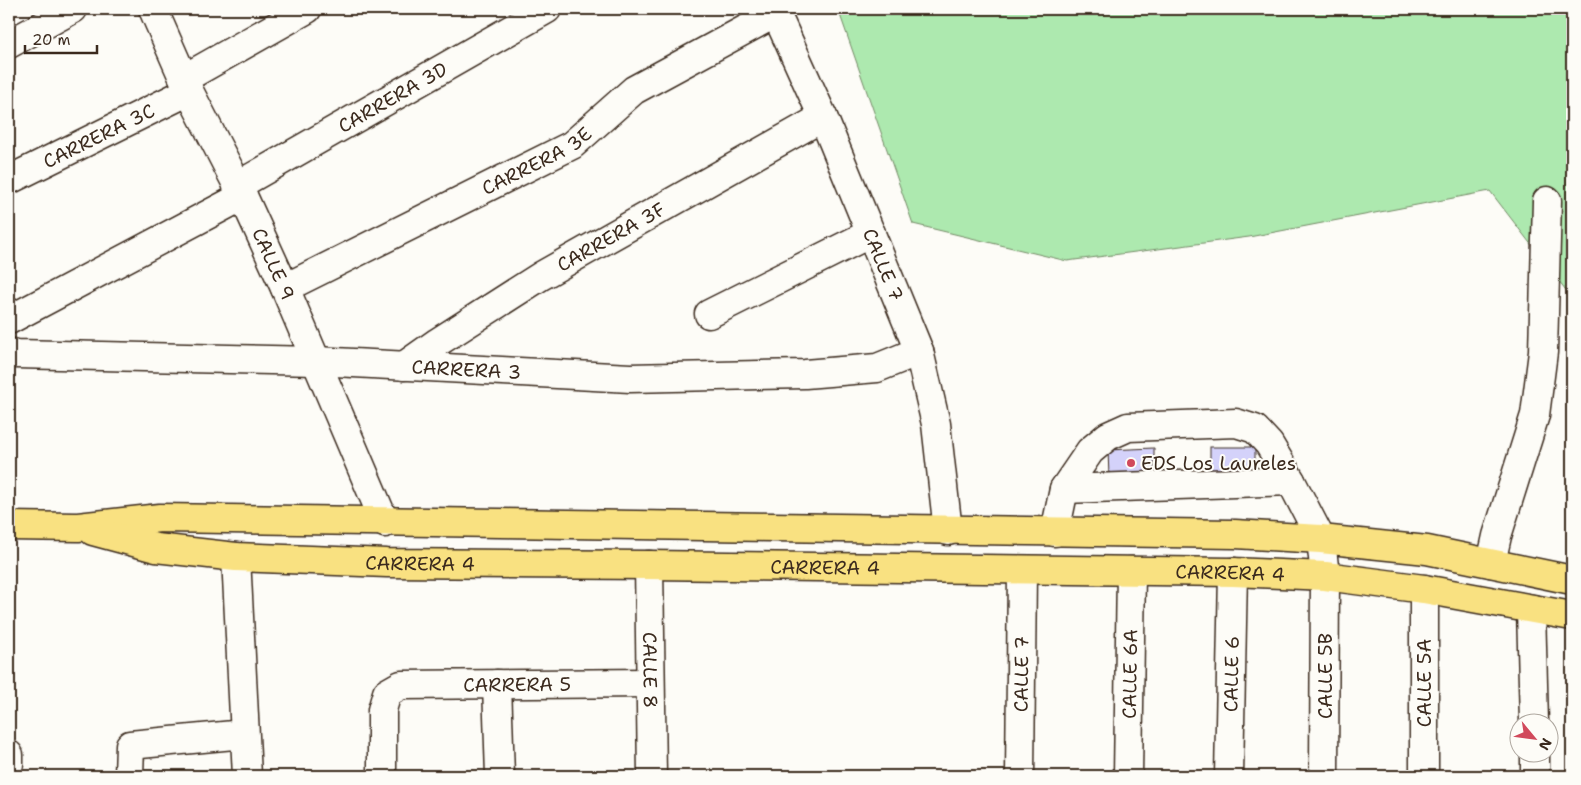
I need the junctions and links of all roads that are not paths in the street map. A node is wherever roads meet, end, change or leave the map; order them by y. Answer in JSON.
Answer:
{"nodes":[{"id":1,"x":73,"y":9,"type":"edge"},
{"id":2,"x":152,"y":9,"type":"edge"},
{"id":3,"x":307,"y":9,"type":"edge"},
{"id":4,"x":547,"y":9,"type":"edge"},
{"id":5,"x":775,"y":11,"type":"edge"},
{"id":6,"x":9,"y":44,"type":"edge"},
{"id":7,"x":187,"y":85,"type":"junction"},
{"id":8,"x":823,"y":117,"type":"junction"},
{"id":9,"x":9,"y":180,"type":"edge"},
{"id":10,"x":240,"y":191,"type":"junction"},
{"id":11,"x":1547,"y":201,"type":"dead end"},
{"id":12,"x":871,"y":233,"type":"junction"},
{"id":13,"x":285,"y":288,"type":"junction"},
{"id":14,"x":709,"y":314,"type":"dead end"},
{"id":15,"x":9,"y":320,"type":"edge"},
{"id":16,"x":919,"y":351,"type":"junction"},
{"id":17,"x":9,"y":352,"type":"edge"},
{"id":18,"x":316,"y":361,"type":"junction"},
{"id":19,"x":404,"y":366,"type":"junction"},
{"id":20,"x":1291,"y":480,"type":"junction"},
{"id":21,"x":1064,"y":489,"type":"junction"},
{"id":22,"x":385,"y":523,"type":"junction"},
{"id":23,"x":9,"y":526,"type":"edge"},
{"id":24,"x":78,"y":527,"type":"junction"},
{"id":25,"x":948,"y":531,"type":"junction"},
{"id":26,"x":1055,"y":532,"type":"junction"},
{"id":27,"x":1321,"y":539,"type":"junction"},
{"id":28,"x":236,"y":557,"type":"junction"},
{"id":29,"x":1491,"y":562,"type":"junction"},
{"id":30,"x":649,"y":565,"type":"junction"},
{"id":31,"x":1022,"y":570,"type":"junction"},
{"id":32,"x":1131,"y":571,"type":"junction"},
{"id":33,"x":1233,"y":572,"type":"junction"},
{"id":34,"x":1325,"y":576,"type":"junction"},
{"id":35,"x":1572,"y":580,"type":"edge"},
{"id":36,"x":1424,"y":589,"type":"junction"},
{"id":37,"x":1532,"y":608,"type":"junction"},
{"id":38,"x":1572,"y":616,"type":"edge"},
{"id":39,"x":650,"y":683,"type":"junction"},
{"id":40,"x":497,"y":684,"type":"junction"},
{"id":41,"x":1534,"y":712,"type":"edge"},
{"id":42,"x":244,"y":734,"type":"junction"},
{"id":43,"x":9,"y":755,"type":"edge"},
{"id":44,"x":1535,"y":762,"type":"edge"},
{"id":45,"x":9,"y":764,"type":"edge"},
{"id":46,"x":129,"y":776,"type":"edge"},
{"id":47,"x":247,"y":776,"type":"edge"},
{"id":48,"x":382,"y":776,"type":"edge"},
{"id":49,"x":500,"y":776,"type":"edge"},
{"id":50,"x":652,"y":776,"type":"edge"},
{"id":51,"x":1020,"y":776,"type":"edge"},
{"id":52,"x":1128,"y":776,"type":"edge"},
{"id":53,"x":1229,"y":776,"type":"edge"},
{"id":54,"x":1324,"y":776,"type":"edge"},
{"id":55,"x":1424,"y":776,"type":"edge"},
{"id":56,"x":1535,"y":776,"type":"edge"}],
"edges":[{"from":1,"to":6,"type":"street"},
{"from":2,"to":7,"type":"street","name":"CALLE 9"},
{"from":3,"to":7,"type":"street","name":"CARRERA 3C"},
{"from":4,"to":10,"type":"street","name":"CARRERA 3D"},
{"from":5,"to":8,"type":"street","name":"CALLE 7"},
{"from":5,"to":13,"type":"street","name":"CARRERA 3E"},
{"from":7,"to":9,"type":"street","name":"CARRERA 3C"},
{"from":7,"to":10,"type":"street","name":"CALLE 9"},
{"from":8,"to":12,"type":"street","name":"CALLE 7"},
{"from":8,"to":19,"type":"street","name":"CARRERA 3F"},
{"from":10,"to":13,"type":"street","name":"CALLE 9"},
{"from":10,"to":15,"type":"street","name":"CARRERA 3D"},
{"from":11,"to":29,"type":"street"},
{"from":12,"to":14,"type":"street"},
{"from":12,"to":16,"type":"street","name":"CALLE 7"},
{"from":13,"to":18,"type":"street","name":"CALLE 9"},
{"from":16,"to":19,"type":"street","name":"CARRERA 3"},
{"from":16,"to":25,"type":"street","name":"CALLE 7"},
{"from":17,"to":18,"type":"street","name":"CARRERA 3"},
{"from":18,"to":19,"type":"street","name":"CARRERA 3"},
{"from":18,"to":22,"type":"street","name":"CALLE 9"},
{"from":20,"to":21,"type":"street"},
{"from":20,"to":21,"type":"street"},
{"from":20,"to":27,"type":"street"},
{"from":21,"to":26,"type":"street"},
{"from":22,"to":24,"type":"main road","name":"CARRERA 4"},
{"from":22,"to":25,"type":"main road","name":"CARRERA 4"},
{"from":23,"to":24,"type":"main road","name":"CARRERA 4"},
{"from":24,"to":28,"type":"main road","name":"CARRERA 4"},
{"from":25,"to":26,"type":"main road","name":"CARRERA 4"},
{"from":26,"to":27,"type":"main road","name":"CARRERA 4"},
{"from":27,"to":29,"type":"main road","name":"CARRERA 4"},
{"from":27,"to":34,"type":"street","name":"CALLE 5B"},
{"from":28,"to":30,"type":"main road","name":"CARRERA 4"},
{"from":28,"to":42,"type":"street"},
{"from":29,"to":35,"type":"main road","name":"CARRERA 4"},
{"from":30,"to":31,"type":"main road","name":"CARRERA 4"},
{"from":30,"to":39,"type":"street","name":"CALLE 8"},
{"from":31,"to":32,"type":"main road","name":"CARRERA 4"},
{"from":31,"to":51,"type":"street","name":"CALLE 7"},
{"from":32,"to":33,"type":"main road","name":"CARRERA 4"},
{"from":32,"to":52,"type":"street","name":"CALLE 6A"},
{"from":33,"to":34,"type":"main road","name":"CARRERA 4"},
{"from":33,"to":53,"type":"street","name":"CALLE 6"},
{"from":34,"to":36,"type":"main road","name":"CARRERA 4"},
{"from":34,"to":54,"type":"street","name":"CALLE 5B"},
{"from":36,"to":37,"type":"main road","name":"CARRERA 4"},
{"from":36,"to":55,"type":"street","name":"CALLE 5A"},
{"from":37,"to":38,"type":"main road","name":"CARRERA 4"},
{"from":37,"to":41,"type":"street"},
{"from":39,"to":40,"type":"street","name":"CARRERA 5"},
{"from":39,"to":50,"type":"street","name":"CALLE 8"},
{"from":40,"to":48,"type":"street","name":"CARRERA 5"},
{"from":40,"to":49,"type":"street"},
{"from":42,"to":46,"type":"street"},
{"from":42,"to":47,"type":"street"},
{"from":43,"to":45,"type":"street"},
{"from":44,"to":56,"type":"street"}]}
